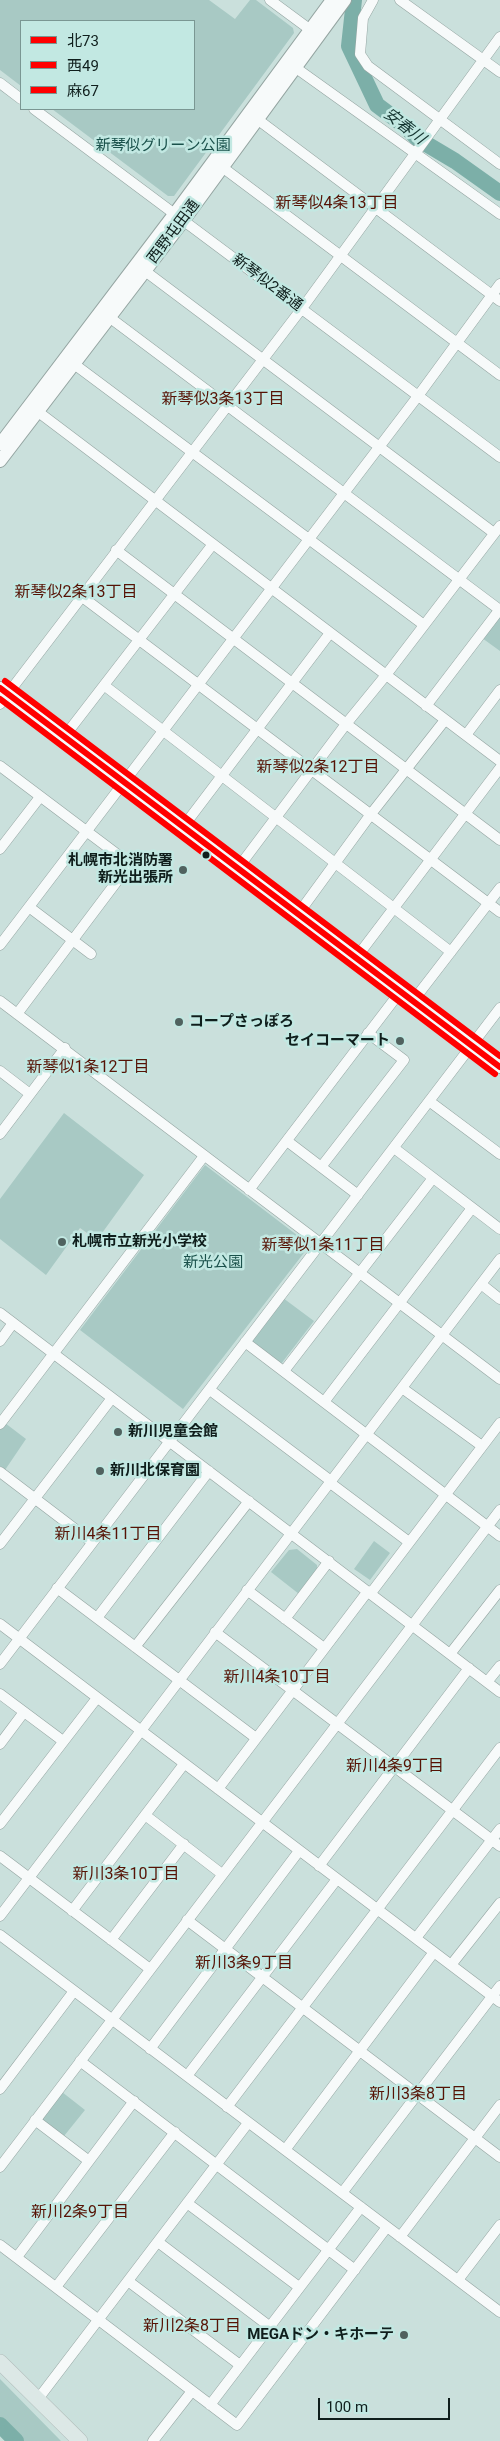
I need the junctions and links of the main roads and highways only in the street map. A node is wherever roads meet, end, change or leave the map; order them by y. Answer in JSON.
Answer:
{"nodes":[{"id":1,"x":0,"y":2362,"type":"edge"},
{"id":2,"x":80,"y":2441,"type":"edge"}],
"edges":[{"from":1,"to":2,"type":"main road"}]}
